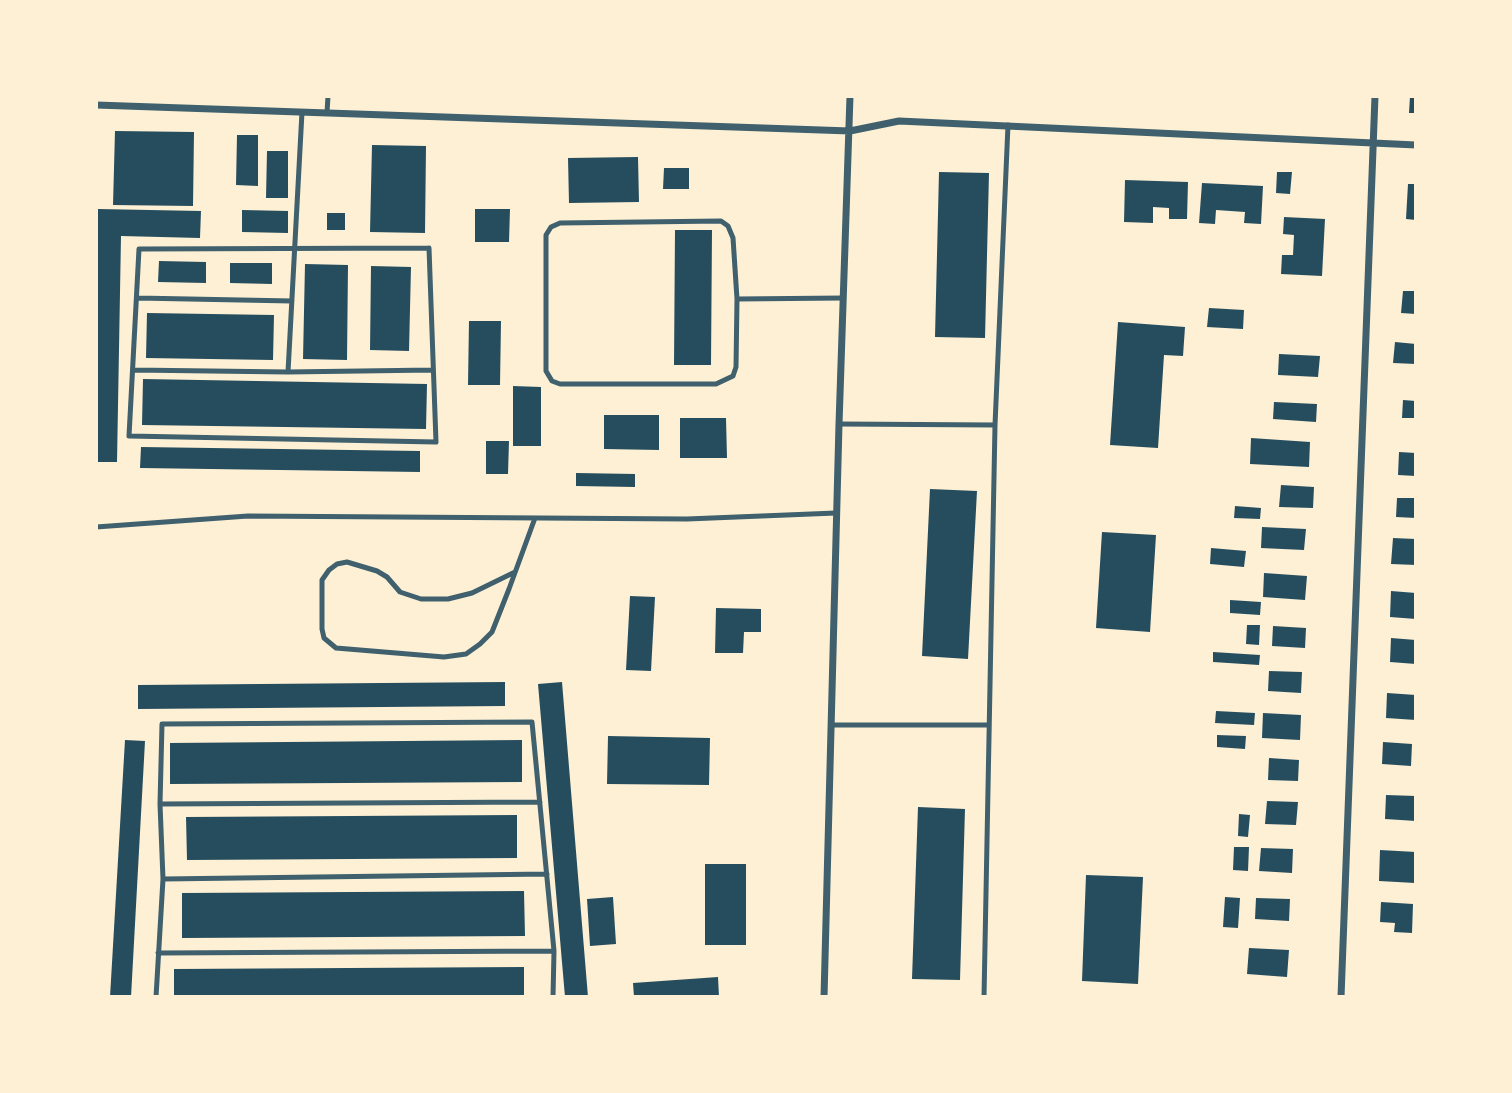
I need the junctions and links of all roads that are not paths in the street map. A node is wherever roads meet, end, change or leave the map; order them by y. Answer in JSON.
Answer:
{"nodes":[{"id":1,"x":327,"y":96,"type":"edge"},
{"id":2,"x":850,"y":96,"type":"edge"},
{"id":3,"x":1375,"y":96,"type":"edge"},
{"id":4,"x":96,"y":106,"type":"edge"},
{"id":5,"x":302,"y":113,"type":"junction"},
{"id":6,"x":327,"y":113,"type":"junction"},
{"id":7,"x":1008,"y":125,"type":"junction"},
{"id":8,"x":850,"y":131,"type":"junction"},
{"id":9,"x":1375,"y":144,"type":"junction"},
{"id":10,"x":1416,"y":145,"type":"edge"},
{"id":11,"x":295,"y":250,"type":"junction"},
{"id":12,"x":137,"y":298,"type":"junction"},
{"id":13,"x":844,"y":298,"type":"junction"},
{"id":14,"x":737,"y":299,"type":"junction"},
{"id":15,"x":292,"y":301,"type":"junction"},
{"id":16,"x":133,"y":370,"type":"junction"},
{"id":17,"x":433,"y":370,"type":"junction"},
{"id":18,"x":288,"y":372,"type":"junction"},
{"id":19,"x":839,"y":424,"type":"junction"},
{"id":20,"x":995,"y":425,"type":"junction"},
{"id":21,"x":836,"y":513,"type":"junction"},
{"id":22,"x":535,"y":518,"type":"junction"},
{"id":23,"x":96,"y":527,"type":"edge"},
{"id":24,"x":515,"y":572,"type":"junction"},
{"id":25,"x":831,"y":725,"type":"junction"},
{"id":26,"x":989,"y":725,"type":"junction"},
{"id":27,"x":540,"y":803,"type":"junction"},
{"id":28,"x":160,"y":804,"type":"junction"},
{"id":29,"x":547,"y":874,"type":"junction"},
{"id":30,"x":163,"y":879,"type":"junction"},
{"id":31,"x":554,"y":951,"type":"junction"},
{"id":32,"x":158,"y":953,"type":"junction"},
{"id":33,"x":156,"y":997,"type":"edge"},
{"id":34,"x":553,"y":997,"type":"edge"},
{"id":35,"x":824,"y":997,"type":"edge"},
{"id":36,"x":984,"y":997,"type":"edge"},
{"id":37,"x":1340,"y":997,"type":"edge"}],
"edges":[{"from":1,"to":6,"type":"lane"},
{"from":2,"to":8,"type":"street"},
{"from":3,"to":9,"type":"street"},
{"from":4,"to":5,"type":"street"},
{"from":5,"to":6,"type":"street"},
{"from":5,"to":11,"type":"lane"},
{"from":6,"to":8,"type":"street"},
{"from":7,"to":8,"type":"street"},
{"from":7,"to":9,"type":"street"},
{"from":7,"to":20,"type":"lane"},
{"from":8,"to":13,"type":"street"},
{"from":9,"to":10,"type":"street"},
{"from":9,"to":37,"type":"street"},
{"from":11,"to":12,"type":"lane"},
{"from":11,"to":15,"type":"lane"},
{"from":11,"to":17,"type":"lane"},
{"from":12,"to":15,"type":"lane"},
{"from":12,"to":16,"type":"lane"},
{"from":13,"to":14,"type":"lane"},
{"from":13,"to":19,"type":"street"},
{"from":14,"to":14,"type":"lane"},
{"from":15,"to":18,"type":"lane"},
{"from":16,"to":17,"type":"lane"},
{"from":16,"to":18,"type":"lane"},
{"from":17,"to":18,"type":"lane"},
{"from":19,"to":20,"type":"lane"},
{"from":19,"to":21,"type":"street"},
{"from":20,"to":26,"type":"lane"},
{"from":21,"to":22,"type":"lane"},
{"from":21,"to":25,"type":"street"},
{"from":22,"to":23,"type":"lane"},
{"from":22,"to":24,"type":"lane"},
{"from":24,"to":24,"type":"lane"},
{"from":25,"to":26,"type":"lane"},
{"from":25,"to":35,"type":"street"},
{"from":26,"to":36,"type":"lane"},
{"from":27,"to":28,"type":"lane"},
{"from":27,"to":28,"type":"lane"},
{"from":27,"to":29,"type":"lane"},
{"from":28,"to":30,"type":"lane"},
{"from":29,"to":30,"type":"lane"},
{"from":29,"to":31,"type":"lane"},
{"from":30,"to":32,"type":"lane"},
{"from":31,"to":32,"type":"lane"},
{"from":31,"to":34,"type":"lane"},
{"from":32,"to":33,"type":"lane"}]}
